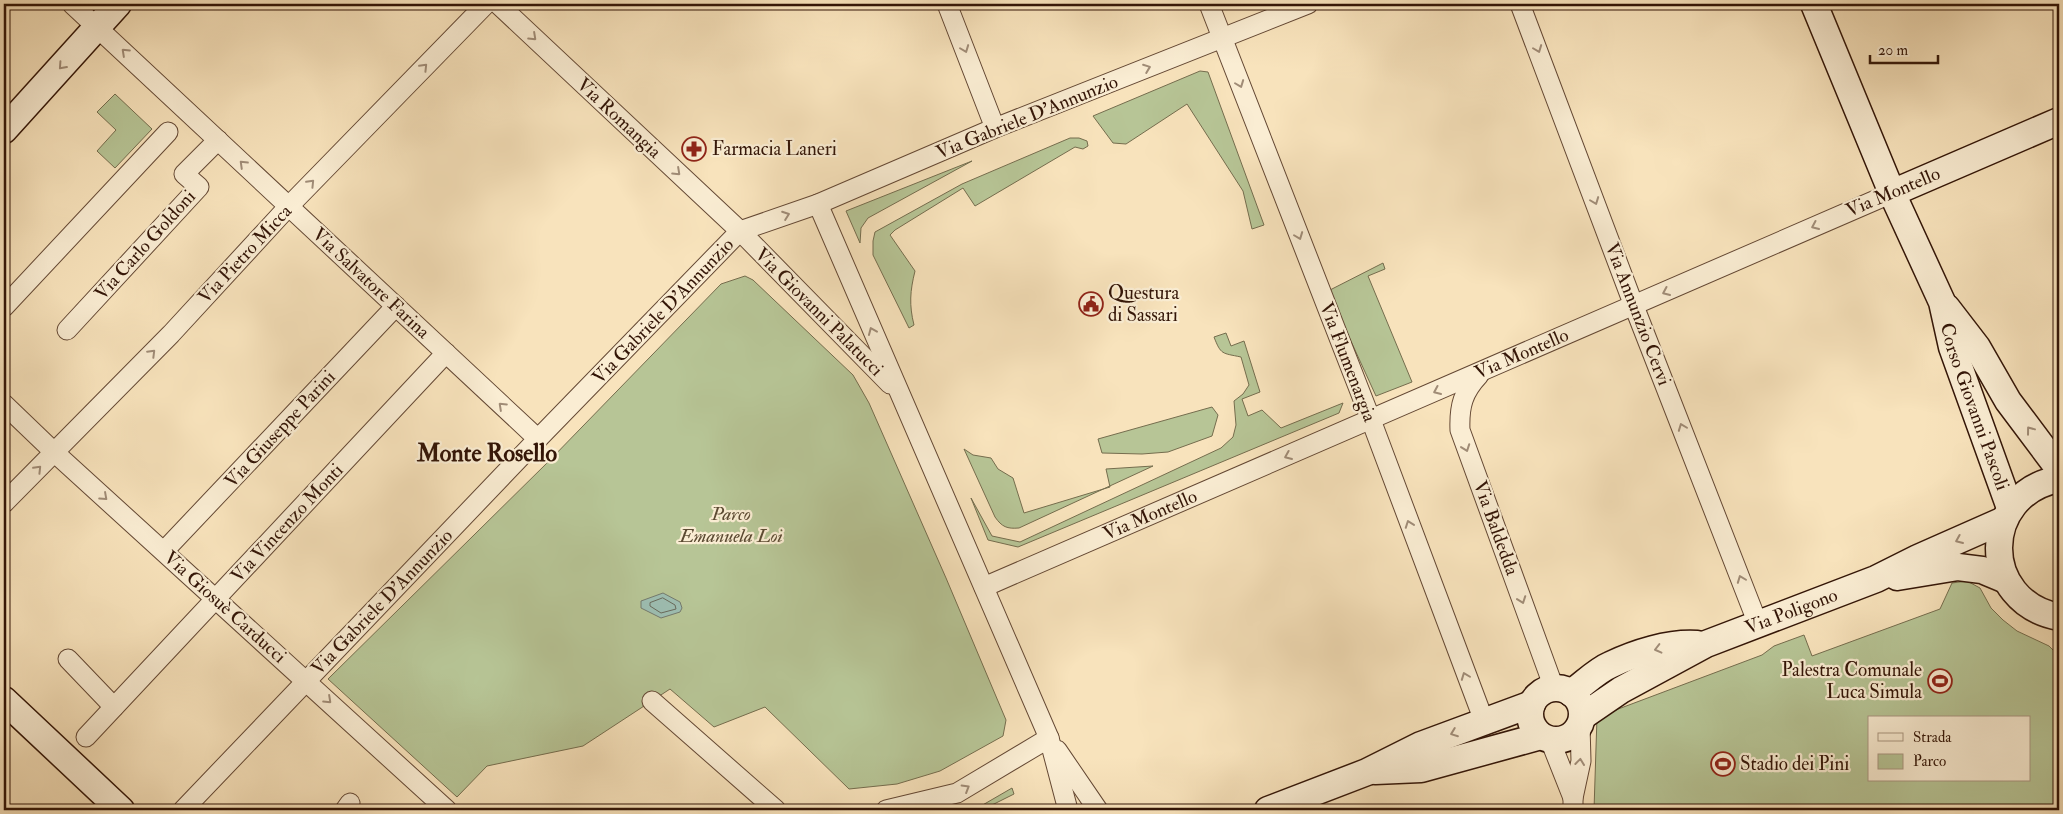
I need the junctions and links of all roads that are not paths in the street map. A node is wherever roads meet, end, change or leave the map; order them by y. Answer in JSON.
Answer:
{"nodes":[{"id":1,"x":72,"y":4,"type":"edge"},
{"id":2,"x":118,"y":4,"type":"edge"},
{"id":3,"x":486,"y":4,"type":"edge"},
{"id":4,"x":498,"y":4,"type":"edge"},
{"id":5,"x":948,"y":4,"type":"edge"},
{"id":6,"x":1209,"y":4,"type":"edge"},
{"id":7,"x":1308,"y":4,"type":"edge"},
{"id":8,"x":1520,"y":4,"type":"edge"},
{"id":9,"x":1814,"y":4,"type":"edge"},
{"id":10,"x":97,"y":27,"type":"junction"},
{"id":11,"x":1222,"y":39,"type":"junction"},
{"id":12,"x":2059,"y":121,"type":"edge"},
{"id":13,"x":995,"y":128,"type":"junction"},
{"id":14,"x":4,"y":130,"type":"edge"},
{"id":15,"x":168,"y":132,"type":"dead end"},
{"id":16,"x":218,"y":140,"type":"junction"},
{"id":17,"x":1892,"y":193,"type":"junction"},
{"id":18,"x":818,"y":204,"type":"junction"},
{"id":19,"x":288,"y":207,"type":"junction"},
{"id":20,"x":740,"y":231,"type":"junction"},
{"id":21,"x":1942,"y":302,"type":"junction"},
{"id":22,"x":396,"y":306,"type":"junction"},
{"id":23,"x":1634,"y":306,"type":"junction"},
{"id":24,"x":4,"y":307,"type":"edge"},
{"id":25,"x":67,"y":330,"type":"dead end"},
{"id":26,"x":446,"y":354,"type":"junction"},
{"id":27,"x":1482,"y":372,"type":"junction"},
{"id":28,"x":898,"y":392,"type":"junction"},
{"id":29,"x":4,"y":404,"type":"edge"},
{"id":30,"x":1371,"y":420,"type":"junction"},
{"id":31,"x":538,"y":439,"type":"junction"},
{"id":32,"x":54,"y":452,"type":"junction"},
{"id":33,"x":2059,"y":469,"type":"edge"},
{"id":34,"x":2059,"y":479,"type":"edge"},
{"id":35,"x":4,"y":503,"type":"edge"},
{"id":36,"x":2007,"y":514,"type":"junction"},
{"id":37,"x":164,"y":551,"type":"junction"},
{"id":38,"x":1876,"y":579,"type":"junction"},
{"id":39,"x":2006,"y":580,"type":"junction"},
{"id":40,"x":984,"y":587,"type":"junction"},
{"id":41,"x":216,"y":599,"type":"junction"},
{"id":42,"x":2055,"y":620,"type":"edge"},
{"id":43,"x":1758,"y":624,"type":"junction"},
{"id":44,"x":1706,"y":644,"type":"junction"},
{"id":45,"x":68,"y":658,"type":"dead end"},
{"id":46,"x":307,"y":681,"type":"junction"},
{"id":47,"x":1563,"y":690,"type":"junction"},
{"id":48,"x":4,"y":700,"type":"edge"},
{"id":49,"x":652,"y":701,"type":"dead end"},
{"id":50,"x":1532,"y":704,"type":"junction"},
{"id":51,"x":114,"y":706,"type":"junction"},
{"id":52,"x":1484,"y":721,"type":"junction"},
{"id":53,"x":1581,"y":721,"type":"junction"},
{"id":54,"x":86,"y":737,"type":"dead end"},
{"id":55,"x":1049,"y":738,"type":"junction"},
{"id":56,"x":1546,"y":738,"type":"junction"},
{"id":57,"x":1367,"y":772,"type":"junction"},
{"id":58,"x":1572,"y":804,"type":"edge"},
{"id":59,"x":121,"y":810,"type":"edge"},
{"id":60,"x":183,"y":810,"type":"edge"},
{"id":61,"x":447,"y":810,"type":"edge"},
{"id":62,"x":776,"y":810,"type":"edge"},
{"id":63,"x":886,"y":810,"type":"edge"},
{"id":64,"x":1068,"y":810,"type":"edge"},
{"id":65,"x":1098,"y":810,"type":"edge"},
{"id":66,"x":1268,"y":810,"type":"edge"}],
"edges":[{"from":1,"to":10,"type":"street","name":"Via Salvatore Farina"},
{"from":2,"to":10,"type":"main road"},
{"from":19,"to":3,"type":"street","name":"Via Pietro Micca","one_way":true},
{"from":4,"to":20,"type":"street","name":"Via Romangia","one_way":true},
{"from":5,"to":13,"type":"street","one_way":true},
{"from":6,"to":11,"type":"street","name":"Via Flumenargia"},
{"from":7,"to":11,"type":"street","name":"Via Gabriele D'Annunzio"},
{"from":8,"to":23,"type":"street","name":"Via Annunzio Cervi","one_way":true},
{"from":9,"to":17,"type":"main road","name":"Corso Giovanni Pascoli"},
{"from":10,"to":14,"type":"main road","one_way":true},
{"from":16,"to":10,"type":"street","name":"Via Salvatore Farina","one_way":true},
{"from":13,"to":11,"type":"street","name":"Via Gabriele D'Annunzio","one_way":true},
{"from":11,"to":30,"type":"street","name":"Via Flumenargia","one_way":true},
{"from":12,"to":17,"type":"main road","name":"Via Montello"},
{"from":13,"to":18,"type":"street","name":"Via Gabriele D'Annunzio"},
{"from":15,"to":24,"type":"street"},
{"from":19,"to":16,"type":"street","name":"Via Salvatore Farina","one_way":true},
{"from":16,"to":25,"type":"street","name":"Via Carlo Goldoni"},
{"from":17,"to":21,"type":"main road","name":"Corso Giovanni Pascoli"},
{"from":17,"to":23,"type":"street","name":"Via Montello","one_way":true},
{"from":20,"to":18,"type":"street","name":"Via Gabriele D'Annunzio","one_way":true},
{"from":28,"to":18,"type":"street","name":"Via Giovanni Palatucci","one_way":true},
{"from":19,"to":22,"type":"street","name":"Via Salvatore Farina"},
{"from":32,"to":19,"type":"street","name":"Via Pietro Micca","one_way":true},
{"from":20,"to":28,"type":"street","name":"Via Giovanni Palatucci"},
{"from":20,"to":31,"type":"street","name":"Via Gabriele D'Annunzio"},
{"from":33,"to":21,"type":"main road","name":"Corso Giovanni Pascoli","one_way":true},
{"from":21,"to":36,"type":"main road","name":"Corso Giovanni Pascoli"},
{"from":22,"to":26,"type":"street","name":"Via Salvatore Farina"},
{"from":22,"to":37,"type":"street","name":"Via Giuseppe Parini"},
{"from":23,"to":27,"type":"street","name":"Via Montello"},
{"from":43,"to":23,"type":"street","name":"Via Annunzio Cervi","one_way":true},
{"from":31,"to":26,"type":"street","name":"Via Salvatore Farina","one_way":true},
{"from":26,"to":41,"type":"street","name":"Via Vincenzo Monti"},
{"from":27,"to":30,"type":"street","name":"Via Montello","one_way":true},
{"from":27,"to":47,"type":"street","name":"Via Baldedda","one_way":true},
{"from":28,"to":40,"type":"street","name":"Via Giovanni Palatucci"},
{"from":29,"to":32,"type":"street","name":"Via Giosuè Carducci"},
{"from":30,"to":40,"type":"street","name":"Via Montello","one_way":true},
{"from":52,"to":30,"type":"street","name":"Via Flumenargia","one_way":true},
{"from":31,"to":46,"type":"street","name":"Via Gabriele D'Annunzio"},
{"from":35,"to":32,"type":"street","name":"Via Pietro Micca","one_way":true},
{"from":32,"to":37,"type":"street","name":"Via Giosuè Carducci","one_way":true},
{"from":34,"to":36,"type":"main road"},
{"from":36,"to":38,"type":"main road","name":"Via Poligono","one_way":true},
{"from":36,"to":39,"type":"main road"},
{"from":37,"to":41,"type":"street","name":"Via Giosuè Carducci"},
{"from":38,"to":39,"type":"main road","name":"Via Poligono"},
{"from":38,"to":43,"type":"main road","name":"Via Poligono"},
{"from":39,"to":42,"type":"main road"},
{"from":40,"to":55,"type":"street","name":"Via Giovanni Palatucci"},
{"from":41,"to":46,"type":"street","name":"Via Giosuè Carducci"},
{"from":41,"to":51,"type":"street","name":"Via Vincenzo Monti"},
{"from":43,"to":44,"type":"main road","name":"Via Poligono"},
{"from":44,"to":47,"type":"main road","name":"Via Poligono","one_way":true},
{"from":44,"to":53,"type":"main road","name":"Via Poligono"},
{"from":45,"to":51,"type":"street"},
{"from":46,"to":60,"type":"street","name":"Via Gabriele D'Annunzio"},
{"from":46,"to":61,"type":"street","name":"Via Giosuè Carducci","one_way":true},
{"from":47,"to":50,"type":"main road","name":"Via Poligono"},
{"from":47,"to":53,"type":"main road"},
{"from":48,"to":59,"type":"main road"},
{"from":49,"to":62,"type":"street"},
{"from":50,"to":52,"type":"main road","name":"Via Poligono"},
{"from":50,"to":56,"type":"main road"},
{"from":51,"to":54,"type":"street","name":"Via Vincenzo Monti"},
{"from":52,"to":57,"type":"main road","name":"Via Poligono","one_way":true},
{"from":53,"to":56,"type":"main road","name":"Via Poligono"},
{"from":58,"to":53,"type":"street","one_way":true},
{"from":63,"to":55,"type":"street","one_way":true},
{"from":55,"to":64,"type":"street"},
{"from":55,"to":65,"type":"street"},
{"from":56,"to":57,"type":"main road","name":"Via Poligono"},
{"from":56,"to":58,"type":"street"},
{"from":57,"to":66,"type":"main road","name":"Via Poligono"}]}
